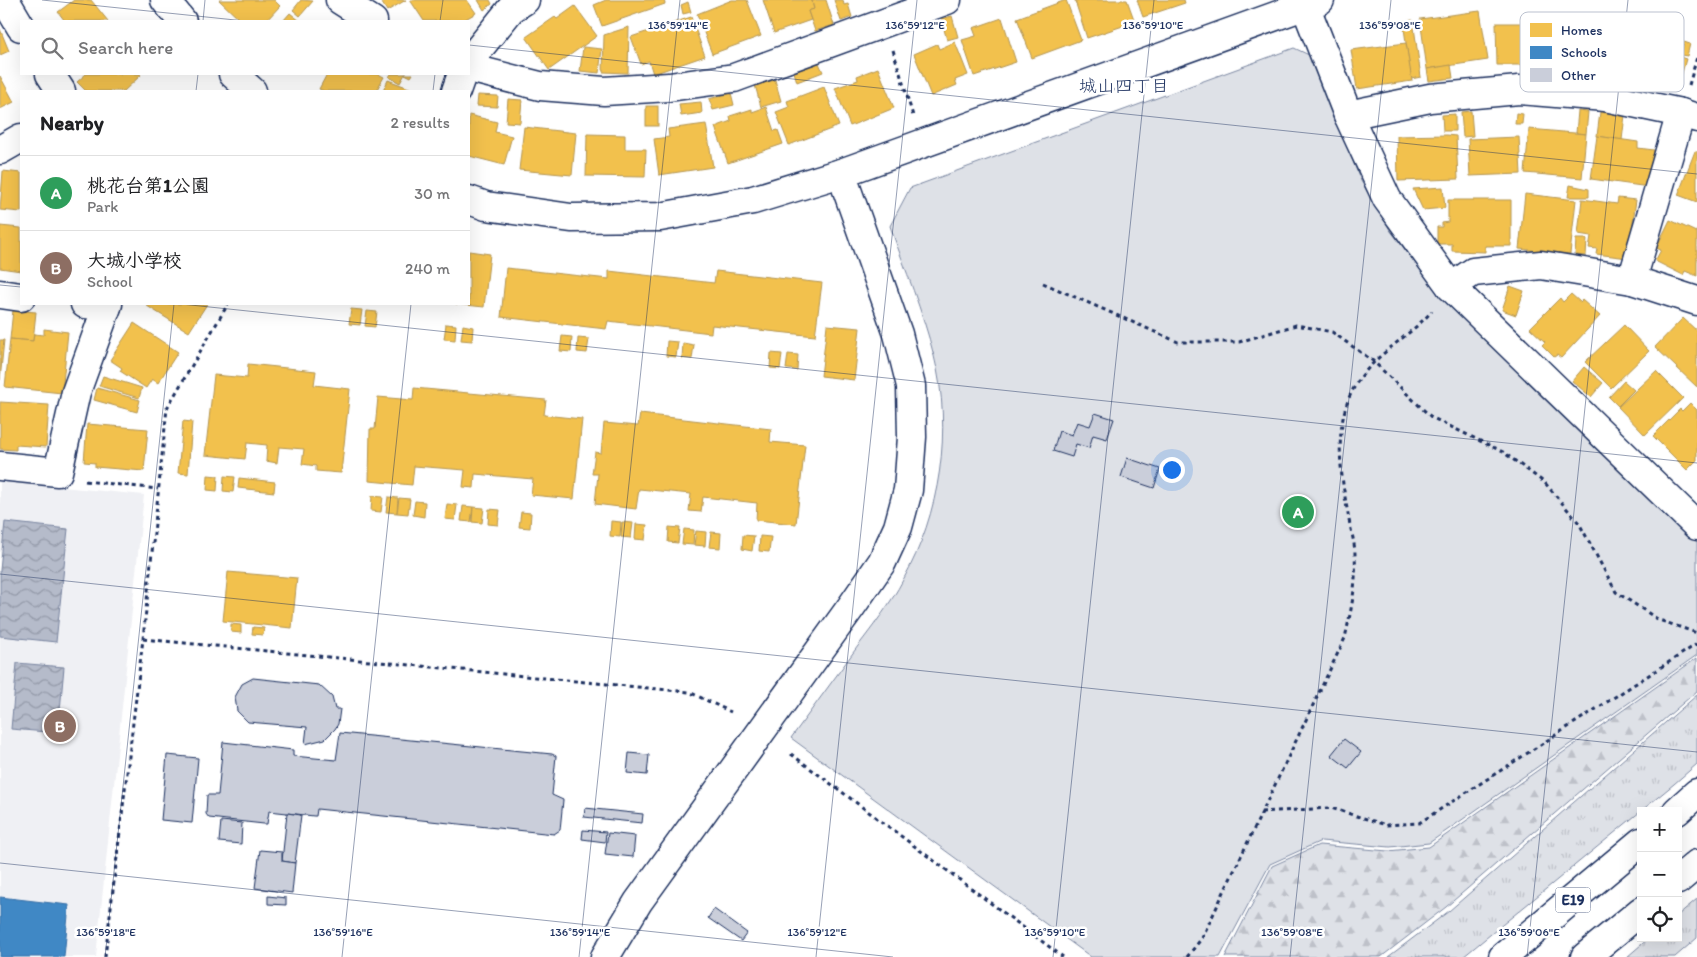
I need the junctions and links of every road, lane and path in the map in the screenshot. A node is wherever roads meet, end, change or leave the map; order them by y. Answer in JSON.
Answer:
{"nodes":[{"id":1,"x":5,"y":0,"type":"edge"},
{"id":2,"x":166,"y":0,"type":"edge"},
{"id":3,"x":340,"y":0,"type":"edge"},
{"id":4,"x":525,"y":0,"type":"edge"},
{"id":5,"x":947,"y":0,"type":"edge"},
{"id":6,"x":1310,"y":1,"type":"edge"},
{"id":7,"x":181,"y":20,"type":"edge"},
{"id":8,"x":370,"y":20,"type":"edge"},
{"id":9,"x":884,"y":23,"type":"junction"},
{"id":10,"x":20,"y":25,"type":"edge"},
{"id":11,"x":470,"y":60,"type":"edge"},
{"id":12,"x":470,"y":68,"type":"edge"},
{"id":13,"x":51,"y":75,"type":"edge"},
{"id":14,"x":462,"y":75,"type":"edge"},
{"id":15,"x":60,"y":90,"type":"edge"},
{"id":16,"x":456,"y":90,"type":"edge"},
{"id":17,"x":1520,"y":90,"type":"edge"},
{"id":18,"x":1544,"y":92,"type":"edge"},
{"id":19,"x":1348,"y":115,"type":"junction"},
{"id":20,"x":1689,"y":115,"type":"edge"},
{"id":21,"x":914,"y":117,"type":"dead end"},
{"id":22,"x":20,"y":139,"type":"edge"},
{"id":23,"x":0,"y":150,"type":"edge"},
{"id":24,"x":841,"y":173,"type":"junction"},
{"id":25,"x":470,"y":200,"type":"edge"},
{"id":26,"x":1632,"y":280,"type":"junction"},
{"id":27,"x":1044,"y":283,"type":"dead end"},
{"id":28,"x":1452,"y":287,"type":"junction"},
{"id":29,"x":0,"y":294,"type":"edge"},
{"id":30,"x":20,"y":297,"type":"edge"},
{"id":31,"x":1697,"y":301,"type":"edge"},
{"id":32,"x":100,"y":305,"type":"edge"},
{"id":33,"x":227,"y":305,"type":"edge"},
{"id":34,"x":1373,"y":361,"type":"junction"},
{"id":35,"x":0,"y":466,"type":"edge"},
{"id":36,"x":58,"y":472,"type":"junction"},
{"id":37,"x":158,"y":489,"type":"junction"},
{"id":38,"x":1697,"y":526,"type":"edge"},
{"id":39,"x":1697,"y":633,"type":"edge"},
{"id":40,"x":143,"y":639,"type":"junction"},
{"id":41,"x":1697,"y":644,"type":"edge"},
{"id":42,"x":731,"y":712,"type":"dead end"},
{"id":43,"x":791,"y":754,"type":"dead end"},
{"id":44,"x":1697,"y":793,"type":"edge"},
{"id":45,"x":1681,"y":807,"type":"edge"},
{"id":46,"x":1261,"y":812,"type":"junction"},
{"id":47,"x":1637,"y":845,"type":"edge"},
{"id":48,"x":1697,"y":864,"type":"edge"},
{"id":49,"x":1682,"y":877,"type":"edge"},
{"id":50,"x":1637,"y":914,"type":"edge"},
{"id":51,"x":105,"y":957,"type":"edge"},
{"id":52,"x":605,"y":957,"type":"edge"},
{"id":53,"x":1063,"y":957,"type":"edge"},
{"id":54,"x":1187,"y":957,"type":"edge"},
{"id":55,"x":1503,"y":957,"type":"edge"},
{"id":56,"x":1586,"y":957,"type":"edge"}],
"edges":[{"from":1,"to":10,"type":"main road"},
{"from":2,"to":7,"type":"main road"},
{"from":3,"to":8,"type":"main road"},
{"from":4,"to":11,"type":"main road"},
{"from":5,"to":9,"type":"main road"},
{"from":6,"to":19,"type":"main road"},
{"from":6,"to":24,"type":"main road"},
{"from":9,"to":12,"type":"main road"},
{"from":9,"to":21,"type":"path"},
{"from":13,"to":15,"type":"main road"},
{"from":14,"to":16,"type":"main road"},
{"from":17,"to":19,"type":"main road"},
{"from":18,"to":20,"type":"main road"},
{"from":19,"to":28,"type":"main road"},
{"from":20,"to":26,"type":"main road"},
{"from":22,"to":23,"type":"main road"},
{"from":24,"to":25,"type":"main road"},
{"from":24,"to":52,"type":"main road"},
{"from":26,"to":28,"type":"main road"},
{"from":26,"to":31,"type":"main road"},
{"from":27,"to":34,"type":"path"},
{"from":28,"to":34,"type":"path"},
{"from":28,"to":38,"type":"main road"},
{"from":29,"to":30,"type":"main road"},
{"from":32,"to":36,"type":"main road"},
{"from":33,"to":37,"type":"path"},
{"from":34,"to":39,"type":"path"},
{"from":34,"to":46,"type":"path"},
{"from":35,"to":36,"type":"main road"},
{"from":36,"to":37,"type":"path"},
{"from":37,"to":40,"type":"path"},
{"from":40,"to":42,"type":"path"},
{"from":40,"to":51,"type":"path"},
{"from":41,"to":46,"type":"path"},
{"from":43,"to":53,"type":"path"},
{"from":44,"to":45,"type":"main road"},
{"from":46,"to":54,"type":"path"},
{"from":47,"to":55,"type":"main road","number":"E19"},
{"from":48,"to":49,"type":"main road"},
{"from":50,"to":56,"type":"main road"}]}
